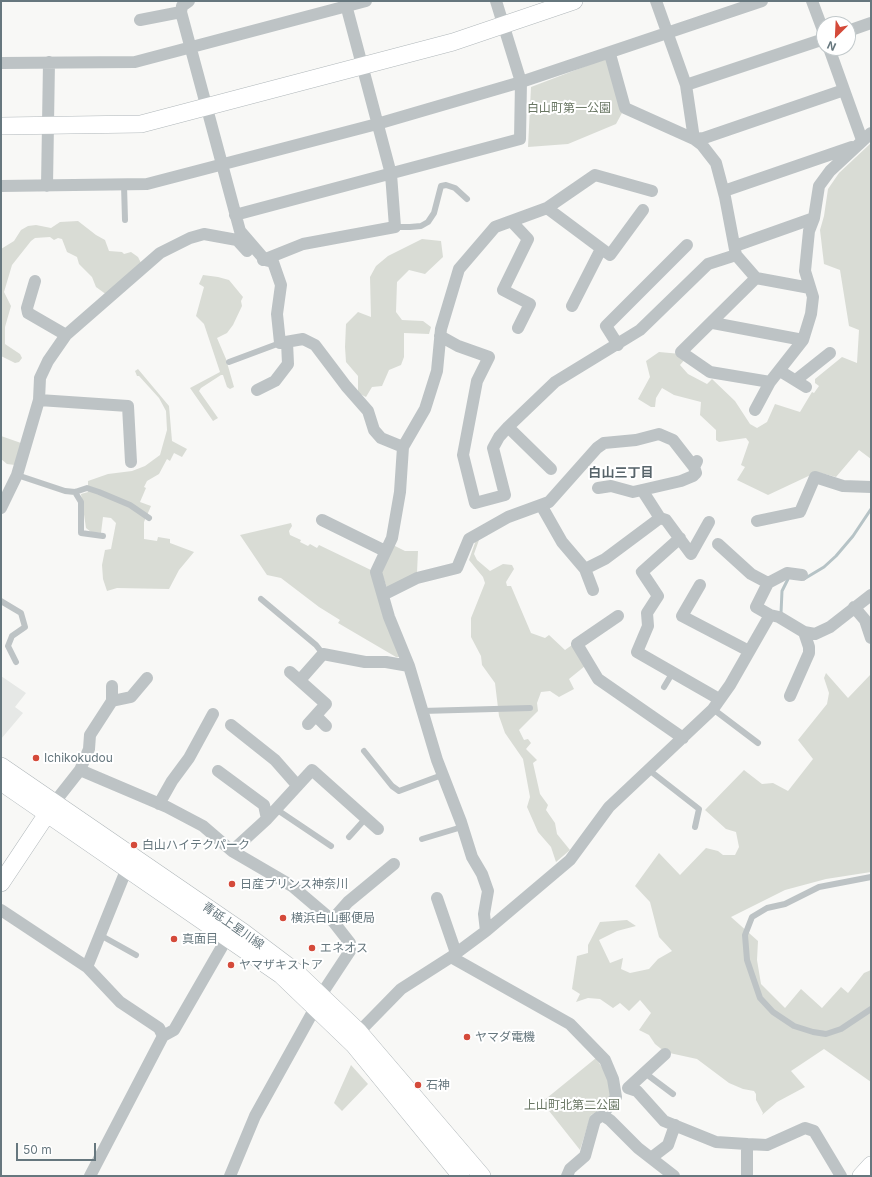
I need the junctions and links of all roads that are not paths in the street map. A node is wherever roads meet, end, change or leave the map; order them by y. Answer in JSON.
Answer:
{"nodes":[{"id":1,"x":189,"y":1,"type":"edge"},
{"id":2,"x":366,"y":1,"type":"edge"},
{"id":3,"x":496,"y":1,"type":"edge"},
{"id":4,"x":574,"y":1,"type":"edge"},
{"id":5,"x":656,"y":1,"type":"edge"},
{"id":6,"x":762,"y":1,"type":"edge"},
{"id":7,"x":812,"y":1,"type":"edge"},
{"id":8,"x":345,"y":4,"type":"edge"},
{"id":9,"x":181,"y":12,"type":"junction"},
{"id":10,"x":818,"y":16,"type":"edge"},
{"id":11,"x":140,"y":20,"type":"dead end"},
{"id":12,"x":871,"y":23,"type":"edge"},
{"id":13,"x":503,"y":25,"type":"junction"},
{"id":14,"x":856,"y":28,"type":"edge"},
{"id":15,"x":666,"y":33,"type":"junction"},
{"id":16,"x":816,"y":43,"type":"edge"},
{"id":17,"x":191,"y":47,"type":"junction"},
{"id":18,"x":610,"y":54,"type":"junction"},
{"id":19,"x":832,"y":56,"type":"edge"},
{"id":20,"x":49,"y":62,"type":"junction"},
{"id":21,"x":1,"y":63,"type":"edge"},
{"id":22,"x":362,"y":65,"type":"junction"},
{"id":23,"x":521,"y":82,"type":"junction"},
{"id":24,"x":686,"y":85,"type":"junction"},
{"id":25,"x":844,"y":90,"type":"junction"},
{"id":26,"x":206,"y":106,"type":"junction"},
{"id":27,"x":377,"y":124,"type":"junction"},
{"id":28,"x":49,"y":125,"type":"junction"},
{"id":29,"x":1,"y":126,"type":"edge"},
{"id":30,"x":694,"y":139,"type":"junction"},
{"id":31,"x":863,"y":140,"type":"edge"},
{"id":32,"x":222,"y":164,"type":"junction"},
{"id":33,"x":391,"y":174,"type":"junction"},
{"id":34,"x":124,"y":185,"type":"junction"},
{"id":35,"x":1,"y":186,"type":"edge"},
{"id":36,"x":47,"y":186,"type":"junction"},
{"id":37,"x":652,"y":191,"type":"dead end"},
{"id":38,"x":724,"y":191,"type":"junction"},
{"id":39,"x":467,"y":199,"type":"dead end"},
{"id":40,"x":547,"y":208,"type":"junction"},
{"id":41,"x":643,"y":210,"type":"dead end"},
{"id":42,"x":235,"y":215,"type":"junction"},
{"id":43,"x":814,"y":218,"type":"junction"},
{"id":44,"x":124,"y":220,"type":"dead end"},
{"id":45,"x":512,"y":222,"type":"junction"},
{"id":46,"x":395,"y":227,"type":"junction"},
{"id":47,"x":687,"y":245,"type":"dead end"},
{"id":48,"x":601,"y":249,"type":"junction"},
{"id":49,"x":736,"y":251,"type":"junction"},
{"id":50,"x":265,"y":260,"type":"junction"},
{"id":51,"x":756,"y":278,"type":"junction"},
{"id":52,"x":34,"y":282,"type":"dead end"},
{"id":53,"x":810,"y":288,"type":"junction"},
{"id":54,"x":572,"y":306,"type":"dead end"},
{"id":55,"x":712,"y":323,"type":"junction"},
{"id":56,"x":518,"y":328,"type":"dead end"},
{"id":57,"x":66,"y":335,"type":"junction"},
{"id":58,"x":440,"y":336,"type":"junction"},
{"id":59,"x":803,"y":340,"type":"junction"},
{"id":60,"x":283,"y":342,"type":"junction"},
{"id":61,"x":618,"y":345,"type":"junction"},
{"id":62,"x":830,"y":354,"type":"dead end"},
{"id":63,"x":229,"y":362,"type":"dead end"},
{"id":64,"x":780,"y":371,"type":"junction"},
{"id":65,"x":770,"y":382,"type":"junction"},
{"id":66,"x":257,"y":390,"type":"dead end"},
{"id":67,"x":39,"y":400,"type":"junction"},
{"id":68,"x":755,"y":410,"type":"dead end"},
{"id":69,"x":508,"y":427,"type":"junction"},
{"id":70,"x":403,"y":447,"type":"junction"},
{"id":71,"x":131,"y":462,"type":"dead end"},
{"id":72,"x":551,"y":469,"type":"dead end"},
{"id":73,"x":17,"y":475,"type":"junction"},
{"id":74,"x":871,"y":487,"type":"edge"},
{"id":75,"x":598,"y":488,"type":"dead end"},
{"id":76,"x":642,"y":490,"type":"junction"},
{"id":77,"x":75,"y":492,"type":"junction"},
{"id":78,"x":541,"y":505,"type":"junction"},
{"id":79,"x":1,"y":508,"type":"edge"},
{"id":80,"x":149,"y":518,"type":"dead end"},
{"id":81,"x":660,"y":518,"type":"junction"},
{"id":82,"x":322,"y":520,"type":"dead end"},
{"id":83,"x":757,"y":520,"type":"dead end"},
{"id":84,"x":709,"y":522,"type":"dead end"},
{"id":85,"x":103,"y":536,"type":"dead end"},
{"id":86,"x":680,"y":538,"type":"junction"},
{"id":87,"x":718,"y":544,"type":"dead end"},
{"id":88,"x":385,"y":551,"type":"junction"},
{"id":89,"x":585,"y":568,"type":"junction"},
{"id":90,"x":802,"y":575,"type":"dead end"},
{"id":91,"x":768,"y":583,"type":"junction"},
{"id":92,"x":700,"y":585,"type":"dead end"},
{"id":93,"x":593,"y":590,"type":"dead end"},
{"id":94,"x":383,"y":595,"type":"junction"},
{"id":95,"x":871,"y":595,"type":"edge"},
{"id":96,"x":261,"y":599,"type":"dead end"},
{"id":97,"x":1,"y":601,"type":"edge"},
{"id":98,"x":854,"y":607,"type":"junction"},
{"id":99,"x":770,"y":615,"type":"junction"},
{"id":100,"x":618,"y":616,"type":"dead end"},
{"id":101,"x":804,"y":632,"type":"junction"},
{"id":102,"x":871,"y":638,"type":"edge"},
{"id":103,"x":749,"y":651,"type":"junction"},
{"id":104,"x":323,"y":654,"type":"junction"},
{"id":105,"x":16,"y":662,"type":"dead end"},
{"id":106,"x":408,"y":666,"type":"junction"},
{"id":107,"x":290,"y":672,"type":"dead end"},
{"id":108,"x":673,"y":672,"type":"junction"},
{"id":109,"x":147,"y":678,"type":"dead end"},
{"id":110,"x":300,"y":680,"type":"junction"},
{"id":111,"x":112,"y":686,"type":"dead end"},
{"id":112,"x":664,"y":687,"type":"dead end"},
{"id":113,"x":790,"y":696,"type":"dead end"},
{"id":114,"x":112,"y":701,"type":"junction"},
{"id":115,"x":716,"y":704,"type":"junction"},
{"id":116,"x":530,"y":708,"type":"dead end"},
{"id":117,"x":422,"y":711,"type":"junction"},
{"id":118,"x":213,"y":714,"type":"dead end"},
{"id":119,"x":231,"y":725,"type":"dead end"},
{"id":120,"x":326,"y":726,"type":"dead end"},
{"id":121,"x":683,"y":738,"type":"junction"},
{"id":122,"x":758,"y":743,"type":"dead end"},
{"id":123,"x":364,"y":751,"type":"dead end"},
{"id":124,"x":1,"y":766,"type":"edge"},
{"id":125,"x":80,"y":770,"type":"junction"},
{"id":126,"x":649,"y":770,"type":"junction"},
{"id":127,"x":218,"y":771,"type":"dead end"},
{"id":128,"x":442,"y":775,"type":"junction"},
{"id":129,"x":1,"y":782,"type":"edge"},
{"id":130,"x":297,"y":785,"type":"junction"},
{"id":131,"x":159,"y":804,"type":"junction"},
{"id":132,"x":50,"y":808,"type":"junction"},
{"id":133,"x":276,"y":809,"type":"junction"},
{"id":134,"x":366,"y":818,"type":"junction"},
{"id":135,"x":267,"y":819,"type":"junction"},
{"id":136,"x":462,"y":826,"type":"junction"},
{"id":137,"x":695,"y":827,"type":"dead end"},
{"id":138,"x":378,"y":829,"type":"dead end"},
{"id":139,"x":348,"y":837,"type":"dead end"},
{"id":140,"x":429,"y":837,"type":"junction"},
{"id":141,"x":422,"y":839,"type":"dead end"},
{"id":142,"x":432,"y":844,"type":"dead end"},
{"id":143,"x":331,"y":846,"type":"dead end"},
{"id":144,"x":232,"y":851,"type":"junction"},
{"id":145,"x":394,"y":864,"type":"dead end"},
{"id":146,"x":127,"y":868,"type":"junction"},
{"id":147,"x":871,"y":877,"type":"edge"},
{"id":148,"x":1,"y":883,"type":"edge"},
{"id":149,"x":438,"y":898,"type":"dead end"},
{"id":150,"x":1,"y":910,"type":"edge"},
{"id":151,"x":332,"y":920,"type":"junction"},
{"id":152,"x":486,"y":931,"type":"junction"},
{"id":153,"x":100,"y":935,"type":"junction"},
{"id":154,"x":227,"y":938,"type":"junction"},
{"id":155,"x":136,"y":955,"type":"dead end"},
{"id":156,"x":453,"y":955,"type":"junction"},
{"id":157,"x":87,"y":967,"type":"junction"},
{"id":158,"x":318,"y":1002,"type":"junction"},
{"id":159,"x":871,"y":1009,"type":"edge"},
{"id":160,"x":163,"y":1036,"type":"junction"},
{"id":161,"x":355,"y":1036,"type":"junction"},
{"id":162,"x":665,"y":1054,"type":"dead end"},
{"id":163,"x":644,"y":1073,"type":"junction"},
{"id":164,"x":628,"y":1088,"type":"junction"},
{"id":165,"x":673,"y":1094,"type":"dead end"},
{"id":166,"x":616,"y":1097,"type":"junction"},
{"id":167,"x":602,"y":1115,"type":"junction"},
{"id":168,"x":675,"y":1125,"type":"junction"},
{"id":169,"x":747,"y":1144,"type":"junction"},
{"id":170,"x":651,"y":1158,"type":"junction"},
{"id":171,"x":871,"y":1165,"type":"edge"},
{"id":172,"x":456,"y":1173,"type":"edge"},
{"id":173,"x":90,"y":1176,"type":"edge"},
{"id":174,"x":230,"y":1176,"type":"edge"},
{"id":175,"x":482,"y":1176,"type":"edge"},
{"id":176,"x":566,"y":1176,"type":"edge"},
{"id":177,"x":674,"y":1176,"type":"edge"},
{"id":178,"x":748,"y":1176,"type":"edge"},
{"id":179,"x":841,"y":1176,"type":"edge"},
{"id":180,"x":861,"y":1176,"type":"edge"}],
"edges":[{"from":1,"to":9,"type":"street"},
{"from":2,"to":8,"type":"street"},
{"from":3,"to":13,"type":"street"},
{"from":4,"to":13,"type":"main road"},
{"from":5,"to":15,"type":"street"},
{"from":6,"to":15,"type":"street"},
{"from":7,"to":10,"type":"street"},
{"from":8,"to":17,"type":"street"},
{"from":8,"to":22,"type":"street"},
{"from":9,"to":11,"type":"street"},
{"from":9,"to":17,"type":"street"},
{"from":12,"to":14,"type":"street"},
{"from":13,"to":22,"type":"main road"},
{"from":13,"to":23,"type":"street"},
{"from":15,"to":18,"type":"street"},
{"from":15,"to":24,"type":"street"},
{"from":16,"to":24,"type":"street"},
{"from":17,"to":20,"type":"street"},
{"from":17,"to":26,"type":"street"},
{"from":18,"to":23,"type":"street"},
{"from":18,"to":30,"type":"street"},
{"from":19,"to":25,"type":"street"},
{"from":20,"to":21,"type":"street"},
{"from":20,"to":28,"type":"street"},
{"from":22,"to":26,"type":"main road"},
{"from":22,"to":27,"type":"street"},
{"from":23,"to":27,"type":"street"},
{"from":23,"to":33,"type":"street"},
{"from":24,"to":30,"type":"street"},
{"from":25,"to":30,"type":"street"},
{"from":25,"to":31,"type":"street"},
{"from":26,"to":28,"type":"main road"},
{"from":26,"to":32,"type":"street"},
{"from":27,"to":32,"type":"street"},
{"from":27,"to":33,"type":"street"},
{"from":28,"to":29,"type":"main road"},
{"from":28,"to":36,"type":"street"},
{"from":30,"to":38,"type":"street"},
{"from":31,"to":38,"type":"street"},
{"from":31,"to":43,"type":"street"},
{"from":32,"to":34,"type":"street"},
{"from":32,"to":42,"type":"street"},
{"from":33,"to":42,"type":"street"},
{"from":33,"to":46,"type":"street"},
{"from":34,"to":36,"type":"street"},
{"from":34,"to":44,"type":"lane"},
{"from":35,"to":36,"type":"street"},
{"from":37,"to":40,"type":"street"},
{"from":38,"to":49,"type":"street"},
{"from":39,"to":46,"type":"lane"},
{"from":40,"to":45,"type":"street"},
{"from":40,"to":48,"type":"street"},
{"from":41,"to":48,"type":"street"},
{"from":42,"to":50,"type":"street"},
{"from":43,"to":49,"type":"street"},
{"from":43,"to":53,"type":"street"},
{"from":45,"to":56,"type":"street"},
{"from":45,"to":58,"type":"street"},
{"from":46,"to":50,"type":"street"},
{"from":47,"to":61,"type":"street"},
{"from":48,"to":54,"type":"street"},
{"from":49,"to":51,"type":"street"},
{"from":49,"to":61,"type":"street"},
{"from":50,"to":57,"type":"street"},
{"from":50,"to":60,"type":"street"},
{"from":51,"to":53,"type":"street"},
{"from":51,"to":55,"type":"street"},
{"from":52,"to":57,"type":"street"},
{"from":53,"to":59,"type":"street"},
{"from":55,"to":59,"type":"street"},
{"from":55,"to":65,"type":"street"},
{"from":57,"to":67,"type":"street"},
{"from":58,"to":69,"type":"street"},
{"from":58,"to":70,"type":"street"},
{"from":59,"to":64,"type":"street"},
{"from":60,"to":63,"type":"lane"},
{"from":60,"to":66,"type":"street"},
{"from":60,"to":70,"type":"street"},
{"from":61,"to":69,"type":"street"},
{"from":62,"to":64,"type":"street"},
{"from":64,"to":65,"type":"street"},
{"from":65,"to":68,"type":"street"},
{"from":67,"to":71,"type":"street"},
{"from":67,"to":73,"type":"street"},
{"from":69,"to":72,"type":"street"},
{"from":70,"to":88,"type":"street"},
{"from":73,"to":77,"type":"lane"},
{"from":73,"to":79,"type":"street"},
{"from":74,"to":83,"type":"street"},
{"from":75,"to":76,"type":"street"},
{"from":76,"to":78,"type":"street"},
{"from":76,"to":81,"type":"street"},
{"from":77,"to":80,"type":"lane"},
{"from":77,"to":85,"type":"lane"},
{"from":78,"to":89,"type":"street"},
{"from":78,"to":94,"type":"street"},
{"from":81,"to":86,"type":"street"},
{"from":81,"to":89,"type":"street"},
{"from":82,"to":88,"type":"street"},
{"from":84,"to":86,"type":"street"},
{"from":86,"to":108,"type":"street"},
{"from":87,"to":91,"type":"street"},
{"from":88,"to":94,"type":"street"},
{"from":89,"to":93,"type":"street"},
{"from":90,"to":91,"type":"street"},
{"from":91,"to":99,"type":"street"},
{"from":92,"to":103,"type":"street"},
{"from":94,"to":106,"type":"street"},
{"from":95,"to":98,"type":"street"},
{"from":96,"to":104,"type":"lane"},
{"from":97,"to":105,"type":"lane"},
{"from":98,"to":101,"type":"street"},
{"from":98,"to":102,"type":"street"},
{"from":99,"to":101,"type":"street"},
{"from":99,"to":103,"type":"street"},
{"from":100,"to":121,"type":"street"},
{"from":101,"to":113,"type":"street"},
{"from":103,"to":115,"type":"street"},
{"from":104,"to":106,"type":"street"},
{"from":104,"to":110,"type":"street"},
{"from":106,"to":117,"type":"street"},
{"from":107,"to":110,"type":"street"},
{"from":108,"to":112,"type":"lane"},
{"from":108,"to":115,"type":"street"},
{"from":109,"to":114,"type":"street"},
{"from":110,"to":120,"type":"street"},
{"from":111,"to":114,"type":"street"},
{"from":114,"to":125,"type":"street"},
{"from":115,"to":121,"type":"street"},
{"from":115,"to":122,"type":"lane"},
{"from":116,"to":117,"type":"lane"},
{"from":117,"to":128,"type":"street"},
{"from":118,"to":131,"type":"street"},
{"from":119,"to":130,"type":"street"},
{"from":121,"to":126,"type":"street"},
{"from":123,"to":128,"type":"lane"},
{"from":124,"to":132,"type":"main road","name":"青砥上星川線"},
{"from":125,"to":131,"type":"street"},
{"from":125,"to":132,"type":"street"},
{"from":126,"to":137,"type":"lane"},
{"from":126,"to":152,"type":"street"},
{"from":127,"to":135,"type":"street"},
{"from":128,"to":136,"type":"street"},
{"from":129,"to":132,"type":"main road","name":"青砥上星川線"},
{"from":130,"to":133,"type":"street"},
{"from":130,"to":134,"type":"street"},
{"from":131,"to":144,"type":"street"},
{"from":132,"to":146,"type":"main road","name":"青砥上星川線"},
{"from":132,"to":148,"type":"main road"},
{"from":132,"to":158,"type":"main road","name":"青砥上星川線"},
{"from":133,"to":135,"type":"street"},
{"from":133,"to":143,"type":"lane"},
{"from":134,"to":138,"type":"street"},
{"from":134,"to":139,"type":"lane"},
{"from":135,"to":144,"type":"street"},
{"from":136,"to":140,"type":"lane"},
{"from":136,"to":152,"type":"street"},
{"from":140,"to":141,"type":"lane"},
{"from":140,"to":142,"type":"lane"},
{"from":144,"to":151,"type":"street"},
{"from":145,"to":151,"type":"street"},
{"from":146,"to":153,"type":"street"},
{"from":146,"to":154,"type":"main road","name":"青砥上星川線"},
{"from":147,"to":159,"type":"lane"},
{"from":149,"to":156,"type":"street"},
{"from":150,"to":157,"type":"street"},
{"from":151,"to":158,"type":"street"},
{"from":152,"to":156,"type":"street"},
{"from":153,"to":155,"type":"lane"},
{"from":153,"to":157,"type":"street"},
{"from":154,"to":158,"type":"main road","name":"青砥上星川線"},
{"from":154,"to":160,"type":"street"},
{"from":156,"to":161,"type":"street"},
{"from":156,"to":166,"type":"street"},
{"from":157,"to":160,"type":"street"},
{"from":158,"to":161,"type":"main road","name":"青砥上星川線"},
{"from":158,"to":174,"type":"street"},
{"from":160,"to":173,"type":"street"},
{"from":161,"to":172,"type":"main road","name":"青砥上星川線"},
{"from":161,"to":175,"type":"main road","name":"青砥上星川線"},
{"from":162,"to":163,"type":"street"},
{"from":163,"to":164,"type":"street"},
{"from":163,"to":165,"type":"lane"},
{"from":164,"to":166,"type":"street"},
{"from":164,"to":168,"type":"street"},
{"from":166,"to":167,"type":"street"},
{"from":167,"to":170,"type":"street"},
{"from":167,"to":176,"type":"street"},
{"from":168,"to":169,"type":"street"},
{"from":168,"to":170,"type":"street"},
{"from":169,"to":178,"type":"street"},
{"from":169,"to":179,"type":"street"},
{"from":170,"to":177,"type":"street"},
{"from":171,"to":180,"type":"main road"}]}
